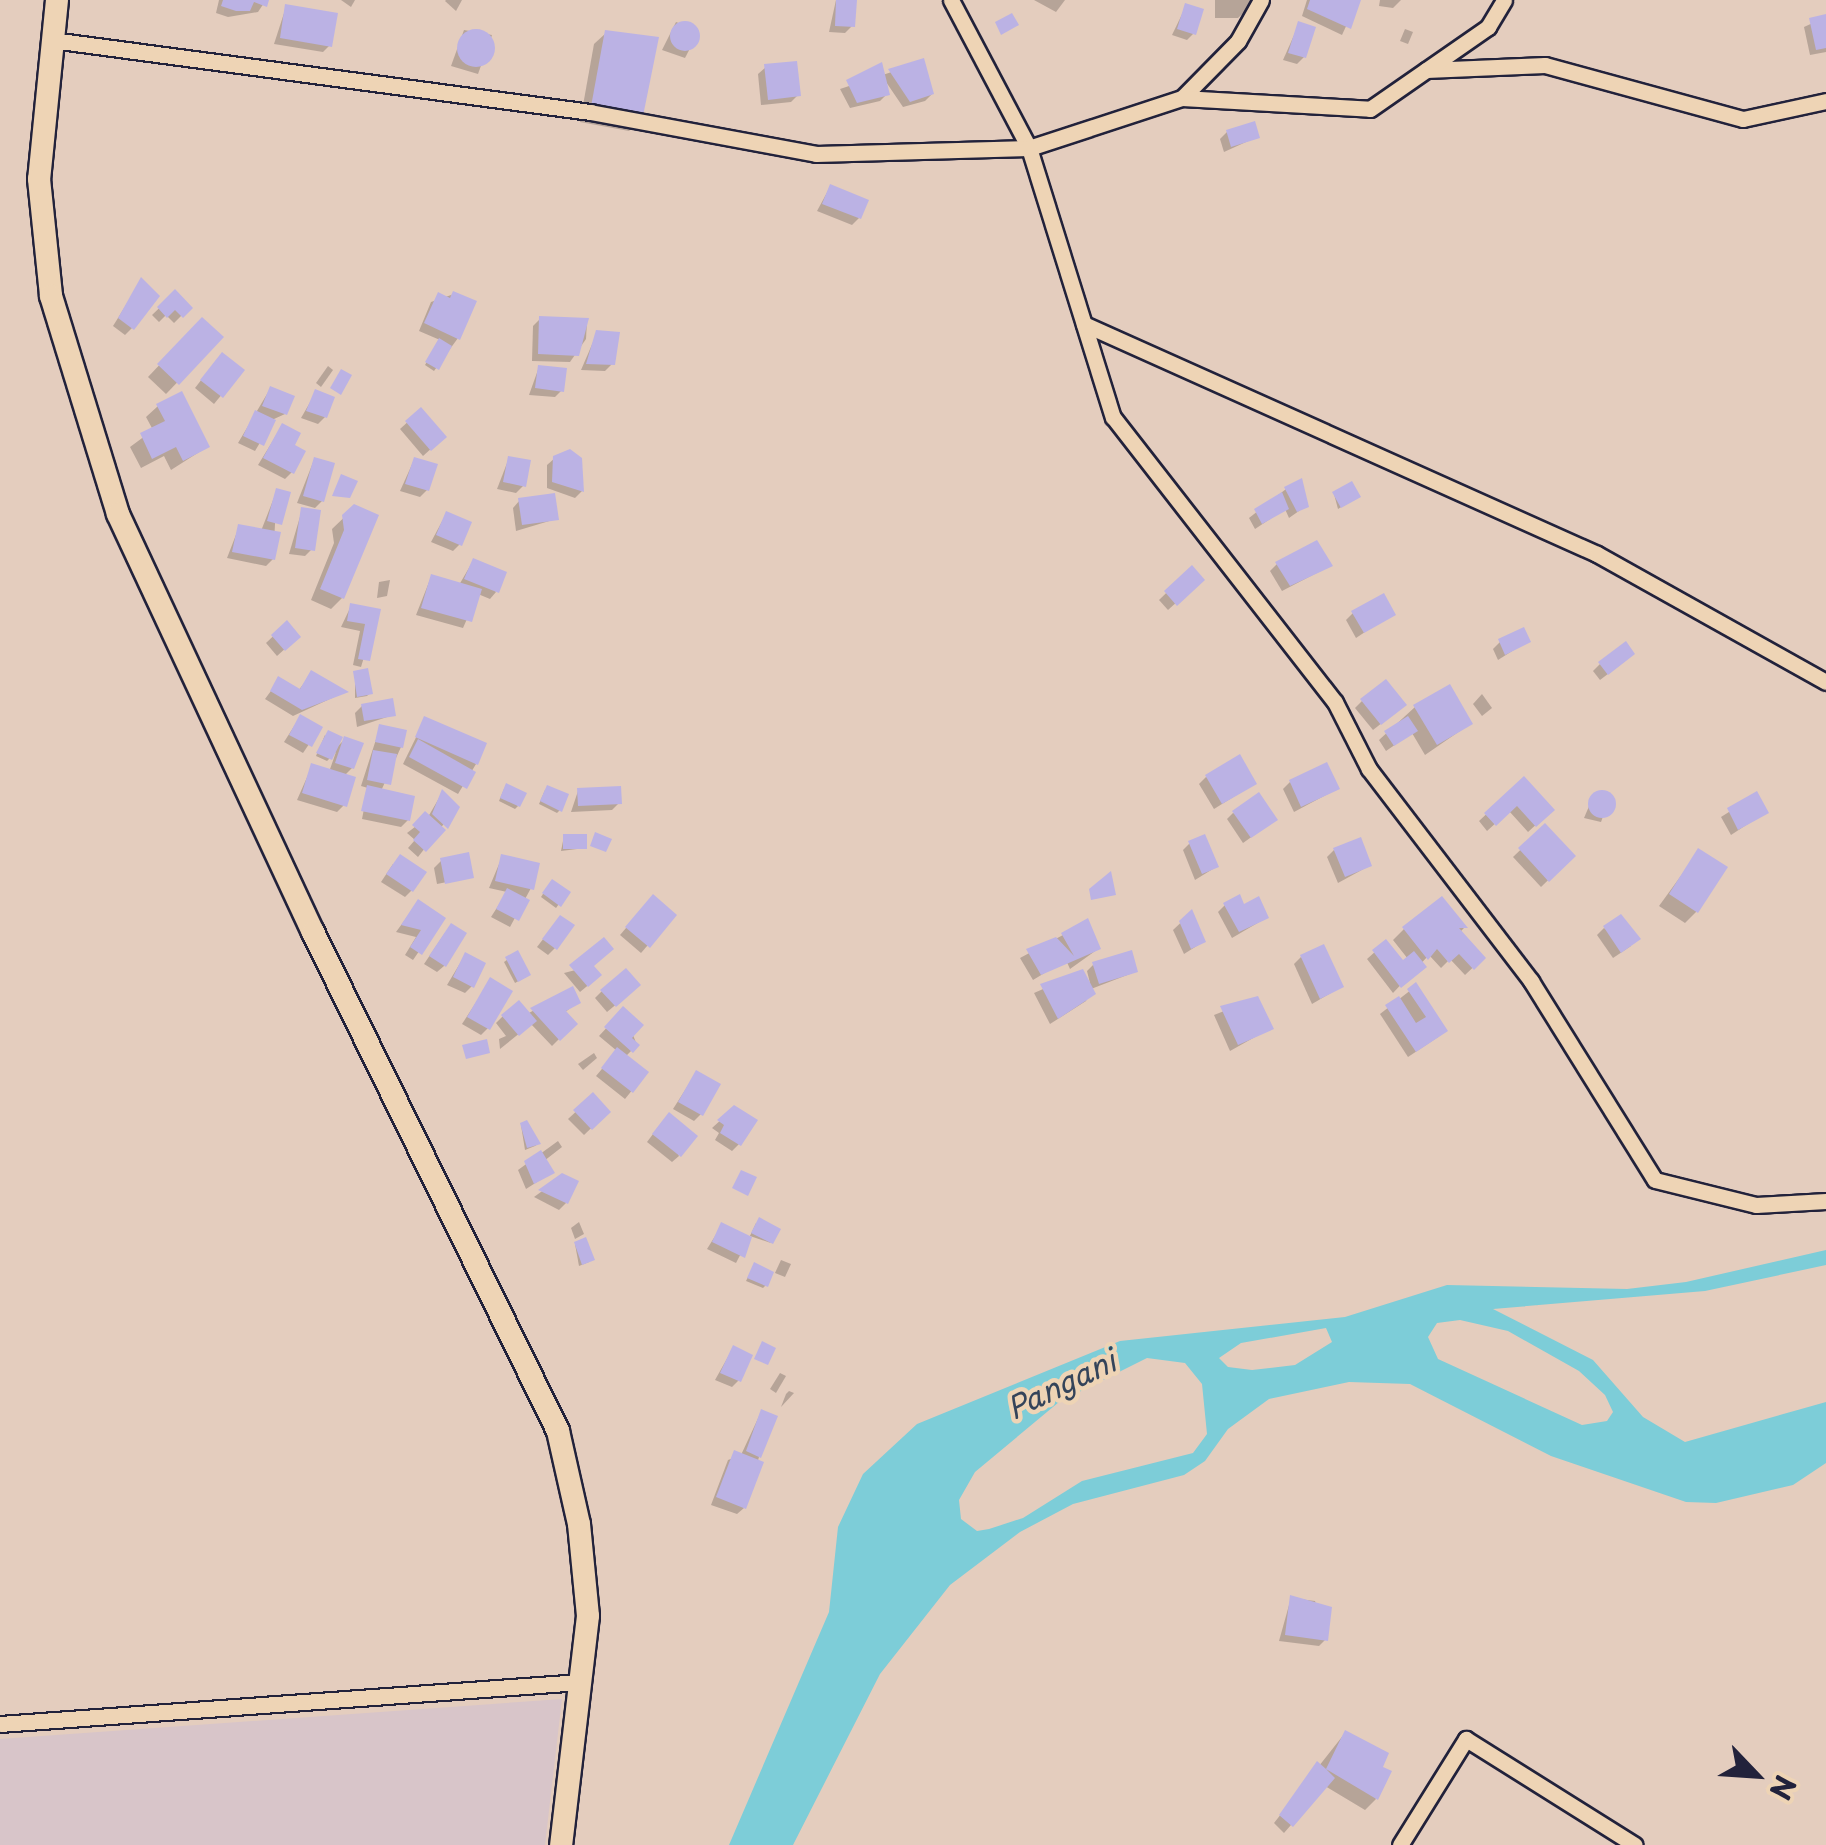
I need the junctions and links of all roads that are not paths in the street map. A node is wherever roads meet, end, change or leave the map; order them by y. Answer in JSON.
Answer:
{"nodes":[{"id":1,"x":57,"y":0,"type":"edge"},
{"id":2,"x":951,"y":0,"type":"edge"},
{"id":3,"x":1261,"y":0,"type":"edge"},
{"id":4,"x":1504,"y":0,"type":"edge"},
{"id":5,"x":52,"y":40,"type":"junction"},
{"id":6,"x":1426,"y":70,"type":"junction"},
{"id":7,"x":1182,"y":98,"type":"junction"},
{"id":8,"x":1826,"y":101,"type":"edge"},
{"id":9,"x":1029,"y":148,"type":"junction"},
{"id":10,"x":1084,"y":324,"type":"junction"},
{"id":11,"x":1826,"y":682,"type":"edge"},
{"id":12,"x":1826,"y":1201,"type":"edge"},
{"id":13,"x":580,"y":1682,"type":"junction"},
{"id":14,"x":0,"y":1724,"type":"edge"},
{"id":15,"x":561,"y":1845,"type":"edge"},
{"id":16,"x":1400,"y":1845,"type":"edge"},
{"id":17,"x":1635,"y":1845,"type":"edge"}],
"edges":[{"from":1,"to":5,"type":"main road"},
{"from":2,"to":9,"type":"street"},
{"from":3,"to":7,"type":"street"},
{"from":4,"to":6,"type":"street"},
{"from":5,"to":9,"type":"street"},
{"from":5,"to":13,"type":"main road"},
{"from":6,"to":7,"type":"street"},
{"from":6,"to":8,"type":"street"},
{"from":7,"to":9,"type":"street"},
{"from":9,"to":10,"type":"street"},
{"from":10,"to":11,"type":"street"},
{"from":10,"to":12,"type":"street"},
{"from":13,"to":14,"type":"street"},
{"from":13,"to":15,"type":"main road"},
{"from":16,"to":17,"type":"street"}]}
